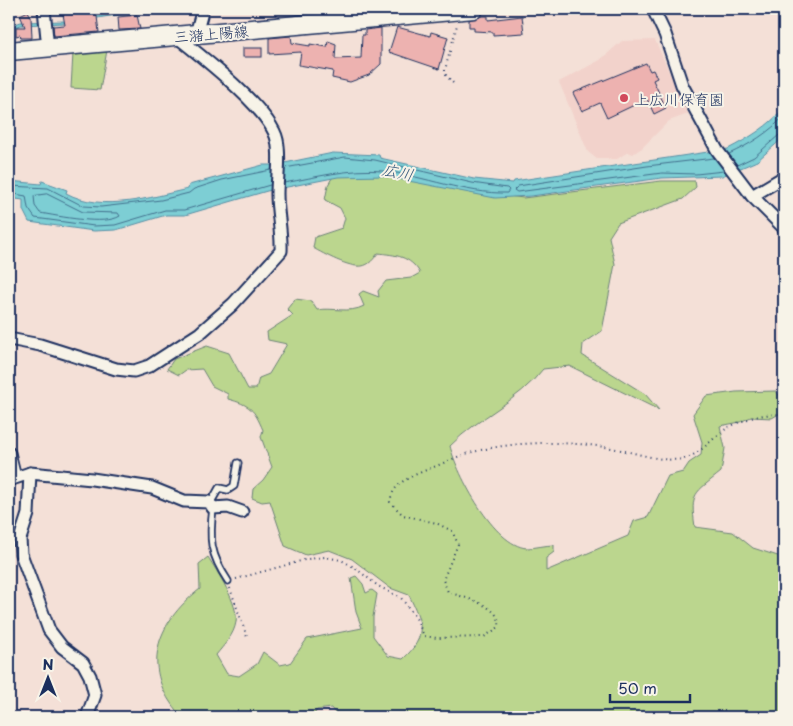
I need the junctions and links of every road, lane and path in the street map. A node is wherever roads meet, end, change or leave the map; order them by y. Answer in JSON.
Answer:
{"nodes":[{"id":1,"x":44,"y":9,"type":"edge"},
{"id":2,"x":467,"y":9,"type":"edge"},
{"id":3,"x":653,"y":9,"type":"edge"},
{"id":4,"x":202,"y":12,"type":"dead end"},
{"id":5,"x":196,"y":34,"type":"junction"},
{"id":6,"x":176,"y":36,"type":"junction"},
{"id":7,"x":48,"y":48,"type":"junction"},
{"id":8,"x":9,"y":51,"type":"edge"},
{"id":9,"x":453,"y":83,"type":"dead end"},
{"id":10,"x":784,"y":178,"type":"edge"},
{"id":11,"x":752,"y":196,"type":"junction"},
{"id":12,"x":784,"y":228,"type":"edge"},
{"id":13,"x":9,"y":340,"type":"edge"},
{"id":14,"x":784,"y":415,"type":"edge"},
{"id":15,"x":9,"y":453,"type":"edge"},
{"id":16,"x":238,"y":464,"type":"dead end"},
{"id":17,"x":30,"y":473,"type":"junction"},
{"id":18,"x":12,"y":478,"type":"edge"},
{"id":19,"x":211,"y":506,"type":"junction"},
{"id":20,"x":242,"y":512,"type":"dead end"},
{"id":21,"x":228,"y":581,"type":"junction"},
{"id":22,"x":248,"y":640,"type":"dead end"},
{"id":23,"x":87,"y":717,"type":"edge"}],
"edges":[{"from":1,"to":7,"type":"street"},
{"from":2,"to":5,"type":"main road","name":"三潴上陽線"},
{"from":2,"to":9,"type":"path"},
{"from":3,"to":11,"type":"street"},
{"from":4,"to":5,"type":"street"},
{"from":5,"to":6,"type":"main road","name":"三潴上陽線"},
{"from":6,"to":7,"type":"main road","name":"三潴上陽線"},
{"from":6,"to":13,"type":"street"},
{"from":7,"to":8,"type":"main road","name":"三潴上陽線"},
{"from":10,"to":11,"type":"street"},
{"from":11,"to":12,"type":"street"},
{"from":14,"to":21,"type":"path"},
{"from":15,"to":18,"type":"street"},
{"from":16,"to":19,"type":"lane"},
{"from":17,"to":18,"type":"street"},
{"from":17,"to":19,"type":"street"},
{"from":17,"to":23,"type":"street"},
{"from":19,"to":20,"type":"street"},
{"from":19,"to":21,"type":"lane"},
{"from":21,"to":22,"type":"path"}]}
